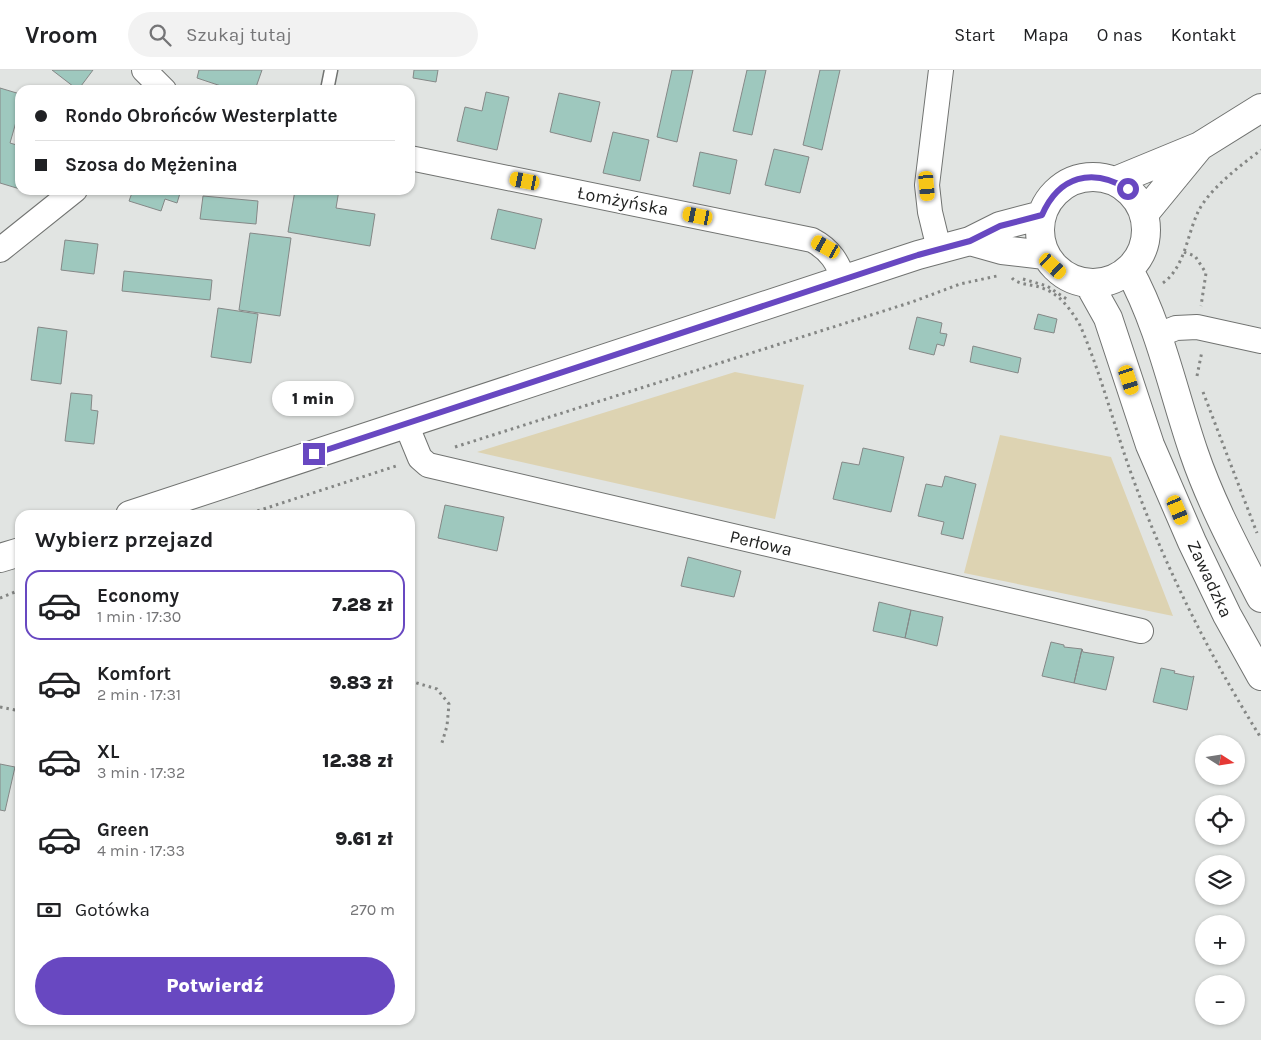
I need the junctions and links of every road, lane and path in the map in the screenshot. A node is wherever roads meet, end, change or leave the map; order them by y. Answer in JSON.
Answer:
{"nodes":[{"id":1,"x":144,"y":70,"type":"edge"},
{"id":2,"x":331,"y":70,"type":"edge"},
{"id":3,"x":941,"y":70,"type":"edge"},
{"id":4,"x":159,"y":85,"type":"edge"},
{"id":5,"x":329,"y":85,"type":"edge"},
{"id":6,"x":1261,"y":108,"type":"edge"},
{"id":7,"x":1200,"y":146,"type":"junction"},
{"id":8,"x":1261,"y":150,"type":"edge"},
{"id":9,"x":415,"y":159,"type":"edge"},
{"id":10,"x":1115,"y":181,"type":"junction"},
{"id":11,"x":69,"y":195,"type":"edge"},
{"id":12,"x":1144,"y":214,"type":"junction"},
{"id":13,"x":1042,"y":215,"type":"junction"},
{"id":14,"x":970,"y":241,"type":"junction"},
{"id":15,"x":939,"y":249,"type":"junction"},
{"id":16,"x":0,"y":250,"type":"edge"},
{"id":17,"x":1045,"y":255,"type":"junction"},
{"id":18,"x":1129,"y":270,"type":"junction"},
{"id":19,"x":1012,"y":278,"type":"junction"},
{"id":20,"x":845,"y":281,"type":"junction"},
{"id":21,"x":1089,"y":284,"type":"junction"},
{"id":22,"x":1151,"y":291,"type":"junction"},
{"id":23,"x":1108,"y":318,"type":"junction"},
{"id":24,"x":1208,"y":329,"type":"junction"},
{"id":25,"x":1156,"y":336,"type":"junction"},
{"id":26,"x":1086,"y":339,"type":"dead end"},
{"id":27,"x":1261,"y":341,"type":"edge"},
{"id":28,"x":406,"y":424,"type":"junction"},
{"id":29,"x":420,"y":458,"type":"junction"},
{"id":30,"x":145,"y":510,"type":"edge"},
{"id":31,"x":260,"y":510,"type":"edge"},
{"id":32,"x":1226,"y":528,"type":"junction"},
{"id":33,"x":1260,"y":539,"type":"edge"},
{"id":34,"x":1192,"y":542,"type":"junction"},
{"id":35,"x":15,"y":554,"type":"edge"},
{"id":36,"x":0,"y":558,"type":"edge"},
{"id":37,"x":15,"y":592,"type":"edge"},
{"id":38,"x":0,"y":598,"type":"edge"},
{"id":39,"x":1261,"y":598,"type":"edge"},
{"id":40,"x":1141,"y":631,"type":"dead end"},
{"id":41,"x":1261,"y":676,"type":"edge"},
{"id":42,"x":415,"y":682,"type":"edge"},
{"id":43,"x":0,"y":707,"type":"edge"},
{"id":44,"x":15,"y":710,"type":"edge"},
{"id":45,"x":442,"y":746,"type":"dead end"}],
"edges":[{"from":1,"to":4,"type":"street"},
{"from":2,"to":5,"type":"lane"},
{"from":3,"to":15,"type":"street"},
{"from":6,"to":7,"type":"main road"},
{"from":7,"to":10,"type":"main road"},
{"from":7,"to":12,"type":"main road"},
{"from":8,"to":22,"type":"path"},
{"from":9,"to":20,"type":"street","name":"Łomżyńska"},
{"from":10,"to":12,"type":"main road"},
{"from":10,"to":13,"type":"main road"},
{"from":11,"to":16,"type":"street"},
{"from":12,"to":18,"type":"main road"},
{"from":13,"to":14,"type":"main road"},
{"from":13,"to":17,"type":"main road"},
{"from":14,"to":15,"type":"main road"},
{"from":14,"to":17,"type":"main road"},
{"from":15,"to":20,"type":"main road"},
{"from":17,"to":21,"type":"main road"},
{"from":18,"to":21,"type":"main road"},
{"from":18,"to":22,"type":"main road","name":"Zawadzka"},
{"from":19,"to":23,"type":"path"},
{"from":19,"to":26,"type":"path"},
{"from":19,"to":29,"type":"path"},
{"from":20,"to":28,"type":"main road"},
{"from":21,"to":23,"type":"main road","name":"Zawadzka"},
{"from":22,"to":25,"type":"main road","name":"Zawadzka"},
{"from":23,"to":34,"type":"main road","name":"Zawadzka"},
{"from":24,"to":25,"type":"street"},
{"from":24,"to":27,"type":"street"},
{"from":24,"to":33,"type":"path"},
{"from":25,"to":32,"type":"main road","name":"Zawadzka"},
{"from":28,"to":29,"type":"street"},
{"from":28,"to":30,"type":"main road"},
{"from":29,"to":31,"type":"path"},
{"from":29,"to":40,"type":"street","name":"Perłowa"},
{"from":32,"to":34,"type":"main road"},
{"from":32,"to":39,"type":"main road","name":"Zawadzka"},
{"from":34,"to":41,"type":"main road","name":"Zawadzka"},
{"from":35,"to":36,"type":"main road"},
{"from":37,"to":38,"type":"path"},
{"from":42,"to":45,"type":"path"},
{"from":43,"to":44,"type":"path"}]}
